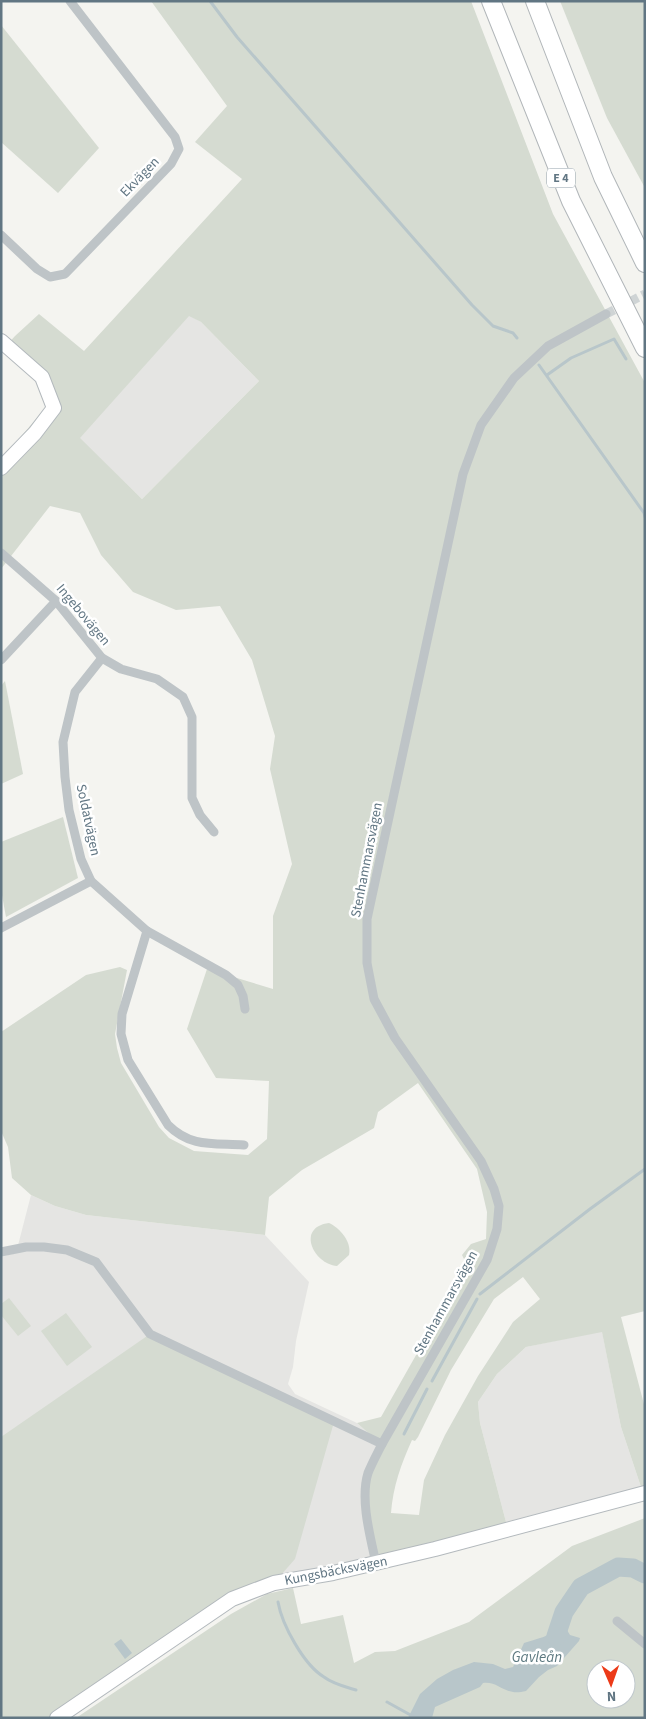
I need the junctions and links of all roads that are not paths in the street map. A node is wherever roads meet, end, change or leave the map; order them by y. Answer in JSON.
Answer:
{"nodes":[{"id":1,"x":70,"y":1,"type":"edge"},
{"id":2,"x":491,"y":1,"type":"edge"},
{"id":3,"x":535,"y":1,"type":"edge"},
{"id":4,"x":1,"y":235,"type":"edge"},
{"id":5,"x":645,"y":263,"type":"edge"},
{"id":6,"x":606,"y":314,"type":"tunnel mouth"},
{"id":7,"x":1,"y":341,"type":"edge"},
{"id":8,"x":645,"y":348,"type":"edge"},
{"id":9,"x":1,"y":468,"type":"edge"},
{"id":10,"x":1,"y":554,"type":"edge"},
{"id":11,"x":56,"y":601,"type":"junction"},
{"id":12,"x":102,"y":658,"type":"junction"},
{"id":13,"x":1,"y":660,"type":"edge"},
{"id":14,"x":214,"y":832,"type":"dead end"},
{"id":15,"x":91,"y":881,"type":"junction"},
{"id":16,"x":1,"y":928,"type":"edge"},
{"id":17,"x":147,"y":931,"type":"junction"},
{"id":18,"x":245,"y":1009,"type":"dead end"},
{"id":19,"x":244,"y":1145,"type":"dead end"},
{"id":20,"x":1,"y":1252,"type":"edge"},
{"id":21,"x":382,"y":1444,"type":"junction"},
{"id":22,"x":645,"y":1492,"type":"edge"},
{"id":23,"x":376,"y":1563,"type":"junction"},
{"id":24,"x":617,"y":1621,"type":"dead end"},
{"id":25,"x":645,"y":1644,"type":"edge"},
{"id":26,"x":58,"y":1718,"type":"edge"}],
"edges":[{"from":1,"to":4,"type":"street","name":"Ekvägen"},
{"from":2,"to":8,"type":"highway","number":"E 4"},
{"from":3,"to":5,"type":"highway"},
{"from":6,"to":21,"type":"street","name":"Stenhammarsvägen"},
{"from":7,"to":9,"type":"street"},
{"from":10,"to":11,"type":"street","name":"Ingebovägen"},
{"from":11,"to":12,"type":"street","name":"Ingebovägen"},
{"from":11,"to":13,"type":"street"},
{"from":12,"to":14,"type":"street","name":"Ingebovägen"},
{"from":12,"to":15,"type":"street","name":"Soldatvägen"},
{"from":15,"to":16,"type":"street"},
{"from":15,"to":17,"type":"street","name":"Soldatvägen"},
{"from":17,"to":18,"type":"street","name":"Soldatvägen"},
{"from":17,"to":19,"type":"street"},
{"from":20,"to":21,"type":"street"},
{"from":21,"to":23,"type":"street","name":"Stenhammarsvägen"},
{"from":22,"to":23,"type":"street","name":"Kungsbäcksvägen"},
{"from":23,"to":26,"type":"street","name":"Kungsbäcksvägen"},
{"from":24,"to":25,"type":"street"}]}
